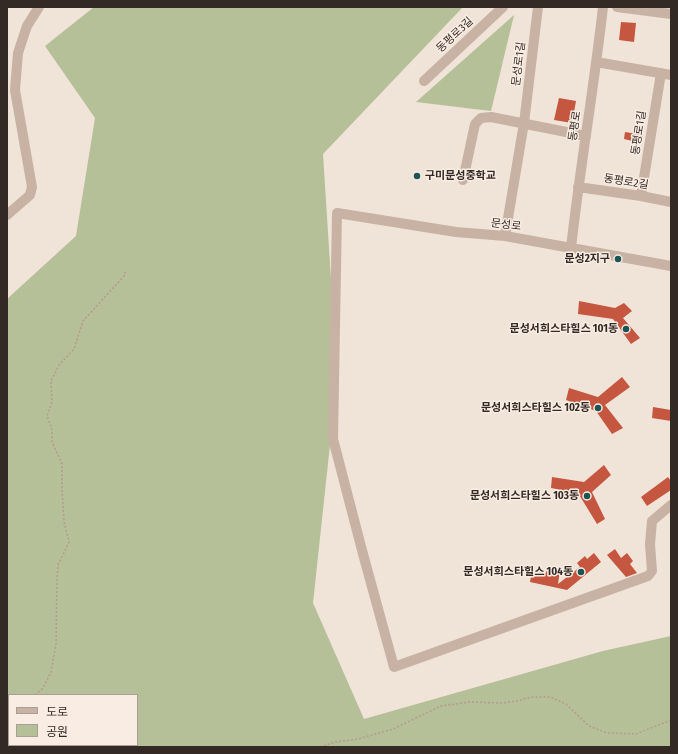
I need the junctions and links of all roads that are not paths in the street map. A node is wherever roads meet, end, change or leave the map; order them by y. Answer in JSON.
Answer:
{"nodes":[{"id":1,"x":39,"y":7,"type":"edge"},
{"id":2,"x":503,"y":7,"type":"edge"},
{"id":3,"x":538,"y":7,"type":"edge"},
{"id":4,"x":603,"y":7,"type":"edge"},
{"id":5,"x":617,"y":7,"type":"edge"},
{"id":6,"x":671,"y":14,"type":"edge"},
{"id":7,"x":596,"y":62,"type":"junction"},
{"id":8,"x":660,"y":74,"type":"junction"},
{"id":9,"x":671,"y":75,"type":"edge"},
{"id":10,"x":424,"y":81,"type":"dead end"},
{"id":11,"x":524,"y":123,"type":"junction"},
{"id":12,"x":586,"y":136,"type":"junction"},
{"id":13,"x":463,"y":180,"type":"dead end"},
{"id":14,"x":578,"y":187,"type":"junction"},
{"id":15,"x":641,"y":196,"type":"junction"},
{"id":16,"x":671,"y":202,"type":"edge"},
{"id":17,"x":7,"y":215,"type":"edge"},
{"id":18,"x":505,"y":236,"type":"junction"},
{"id":19,"x":571,"y":248,"type":"junction"},
{"id":20,"x":671,"y":266,"type":"edge"},
{"id":21,"x":671,"y":505,"type":"edge"}],
"edges":[{"from":1,"to":17,"type":"street"},
{"from":2,"to":10,"type":"street","name":"동평로3길"},
{"from":3,"to":11,"type":"street","name":"문성로1길"},
{"from":4,"to":7,"type":"street","name":"동평로"},
{"from":5,"to":6,"type":"street"},
{"from":7,"to":8,"type":"street"},
{"from":7,"to":12,"type":"street","name":"동평로"},
{"from":8,"to":9,"type":"street"},
{"from":8,"to":15,"type":"street","name":"동평로1길"},
{"from":11,"to":12,"type":"street"},
{"from":11,"to":13,"type":"street"},
{"from":11,"to":18,"type":"street","name":"문성로1길"},
{"from":12,"to":14,"type":"street","name":"동평로"},
{"from":14,"to":15,"type":"street","name":"동평로2길"},
{"from":14,"to":19,"type":"street","name":"동평로"},
{"from":15,"to":16,"type":"street","name":"동평로2길"},
{"from":18,"to":19,"type":"street","name":"문성로"},
{"from":18,"to":21,"type":"street","name":"문성로"},
{"from":19,"to":20,"type":"street","name":"문성로"}]}
